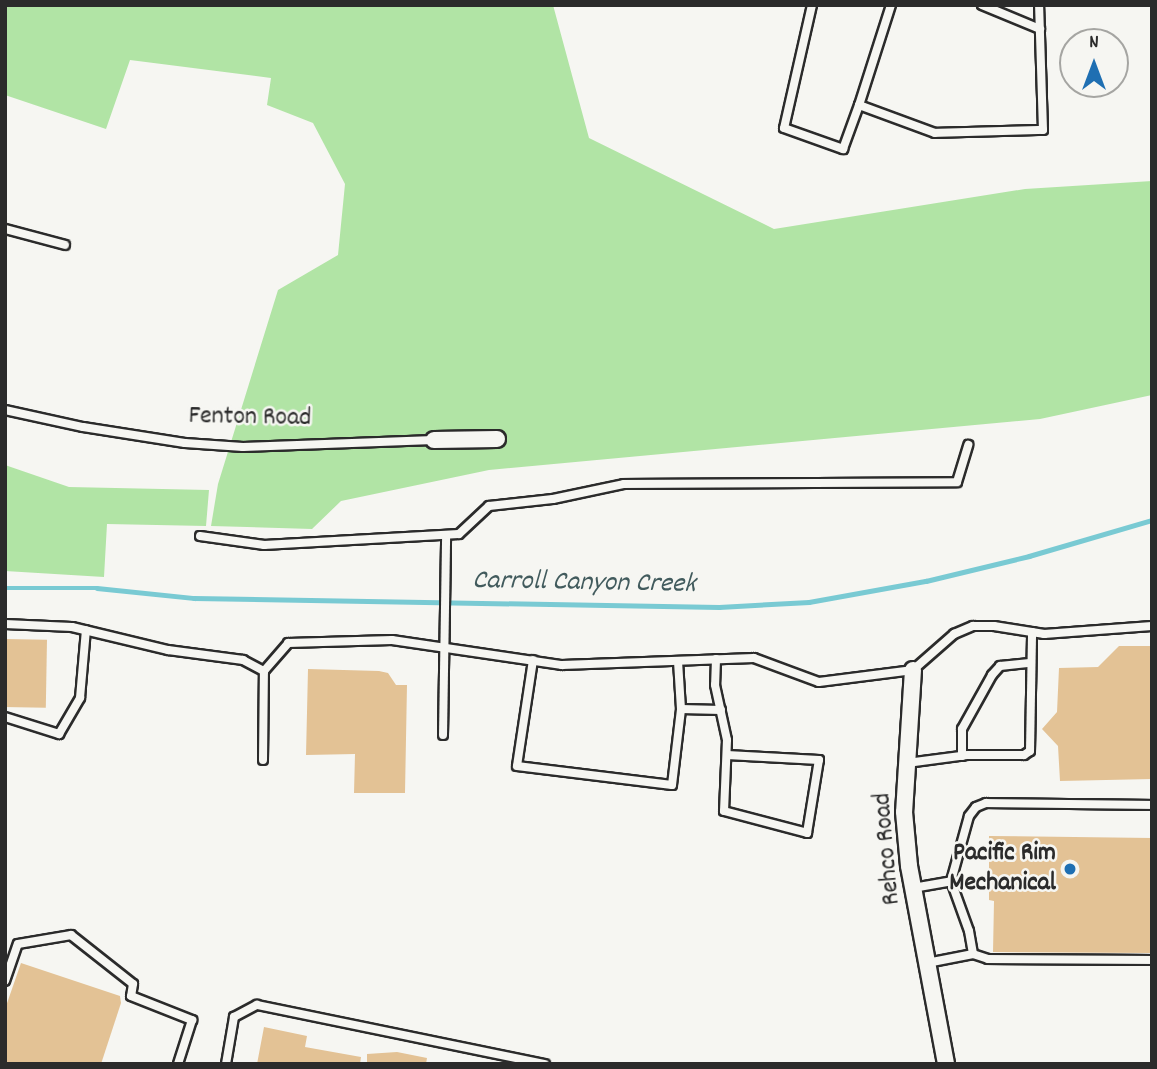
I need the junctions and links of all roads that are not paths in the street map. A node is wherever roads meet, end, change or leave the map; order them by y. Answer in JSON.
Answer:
{"nodes":[{"id":1,"x":812,"y":5,"type":"edge"},
{"id":2,"x":891,"y":5,"type":"edge"},
{"id":3,"x":982,"y":5,"type":"edge"},
{"id":4,"x":1039,"y":5,"type":"edge"},
{"id":5,"x":1040,"y":29,"type":"junction"},
{"id":6,"x":859,"y":105,"type":"junction"},
{"id":7,"x":5,"y":229,"type":"edge"},
{"id":8,"x":65,"y":245,"type":"dead end"},
{"id":9,"x":5,"y":410,"type":"edge"},
{"id":10,"x":497,"y":439,"type":"dead end"},
{"id":11,"x":434,"y":440,"type":"joint"},
{"id":12,"x":968,"y":445,"type":"dead end"},
{"id":13,"x":446,"y":535,"type":"junction"},
{"id":14,"x":200,"y":536,"type":"dead end"},
{"id":15,"x":5,"y":624,"type":"edge"},
{"id":16,"x":1152,"y":626,"type":"edge"},
{"id":17,"x":86,"y":630,"type":"junction"},
{"id":18,"x":1032,"y":632,"type":"junction"},
{"id":19,"x":445,"y":648,"type":"junction"},
{"id":20,"x":716,"y":659,"type":"junction"},
{"id":21,"x":533,"y":660,"type":"junction"},
{"id":22,"x":678,"y":661,"type":"junction"},
{"id":23,"x":1030,"y":663,"type":"junction"},
{"id":24,"x":912,"y":670,"type":"junction"},
{"id":25,"x":264,"y":671,"type":"junction"},
{"id":26,"x":681,"y":709,"type":"junction"},
{"id":27,"x":721,"y":710,"type":"junction"},
{"id":28,"x":5,"y":717,"type":"edge"},
{"id":29,"x":443,"y":735,"type":"dead end"},
{"id":30,"x":727,"y":755,"type":"junction"},
{"id":31,"x":962,"y":756,"type":"junction"},
{"id":32,"x":263,"y":760,"type":"dead end"},
{"id":33,"x":907,"y":763,"type":"junction"},
{"id":34,"x":1152,"y":805,"type":"edge"},
{"id":35,"x":951,"y":881,"type":"junction"},
{"id":36,"x":913,"y":888,"type":"junction"},
{"id":37,"x":973,"y":954,"type":"junction"},
{"id":38,"x":1152,"y":960,"type":"edge"},
{"id":39,"x":927,"y":963,"type":"junction"},
{"id":40,"x":5,"y":981,"type":"edge"},
{"id":41,"x":178,"y":1064,"type":"edge"},
{"id":42,"x":226,"y":1064,"type":"edge"},
{"id":43,"x":545,"y":1064,"type":"edge"},
{"id":44,"x":946,"y":1064,"type":"edge"}],
"edges":[{"from":1,"to":6,"type":"lane"},
{"from":2,"to":6,"type":"lane"},
{"from":3,"to":5,"type":"lane"},
{"from":4,"to":5,"type":"lane"},
{"from":5,"to":6,"type":"lane"},
{"from":7,"to":8,"type":"lane"},
{"from":9,"to":11,"type":"lane","name":"Fenton Road"},
{"from":10,"to":11,"type":"street","name":"Fenton Road"},
{"from":12,"to":13,"type":"lane"},
{"from":13,"to":14,"type":"lane"},
{"from":13,"to":19,"type":"lane"},
{"from":15,"to":17,"type":"lane"},
{"from":16,"to":18,"type":"lane"},
{"from":17,"to":25,"type":"lane"},
{"from":17,"to":28,"type":"lane"},
{"from":18,"to":23,"type":"lane"},
{"from":18,"to":24,"type":"lane"},
{"from":19,"to":21,"type":"lane"},
{"from":19,"to":25,"type":"lane"},
{"from":19,"to":29,"type":"lane"},
{"from":20,"to":22,"type":"lane"},
{"from":20,"to":24,"type":"lane"},
{"from":20,"to":27,"type":"lane"},
{"from":21,"to":22,"type":"lane"},
{"from":21,"to":26,"type":"lane"},
{"from":22,"to":26,"type":"lane"},
{"from":23,"to":31,"type":"lane"},
{"from":23,"to":31,"type":"lane"},
{"from":24,"to":33,"type":"street","name":"Rehco Road"},
{"from":25,"to":32,"type":"lane"},
{"from":26,"to":27,"type":"lane"},
{"from":27,"to":30,"type":"lane"},
{"from":30,"to":30,"type":"lane"},
{"from":31,"to":33,"type":"lane"},
{"from":33,"to":36,"type":"street","name":"Rehco Road"},
{"from":34,"to":35,"type":"lane"},
{"from":35,"to":36,"type":"lane"},
{"from":35,"to":37,"type":"lane"},
{"from":36,"to":39,"type":"street","name":"Rehco Road"},
{"from":37,"to":38,"type":"lane"},
{"from":37,"to":39,"type":"lane"},
{"from":39,"to":44,"type":"street","name":"Rehco Road"},
{"from":40,"to":41,"type":"lane"},
{"from":42,"to":43,"type":"lane"}]}
